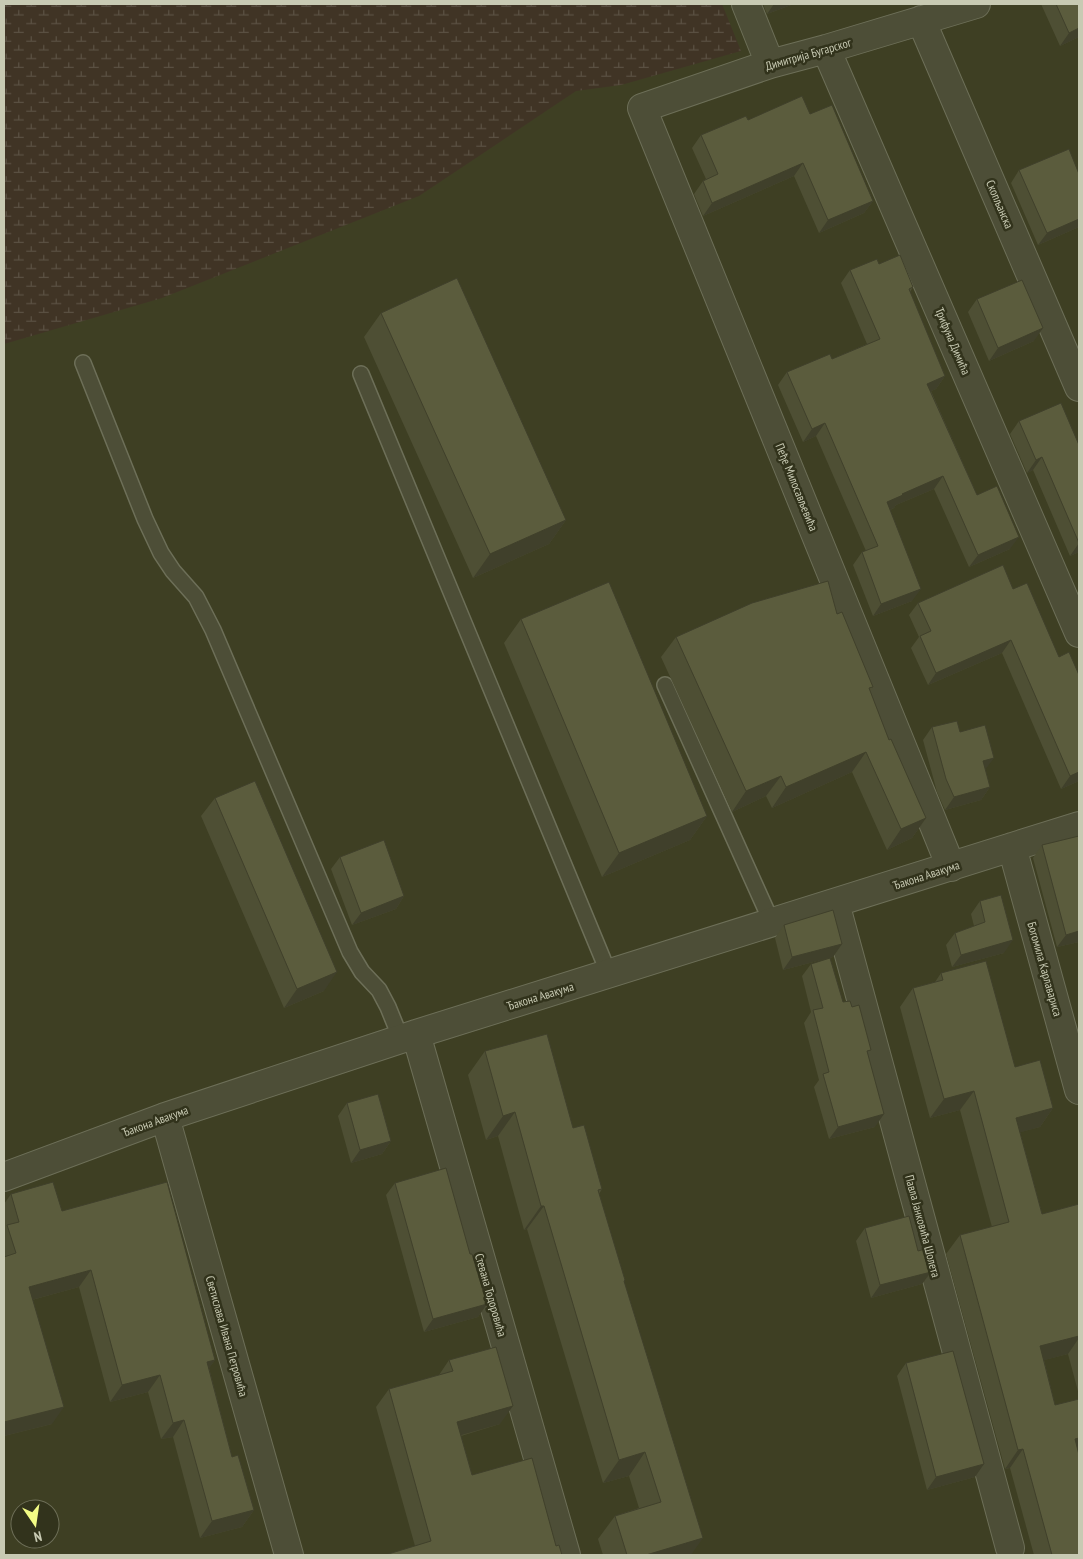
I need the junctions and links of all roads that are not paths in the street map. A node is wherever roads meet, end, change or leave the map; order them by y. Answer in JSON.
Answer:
{"nodes":[{"id":1,"x":746,"y":4,"type":"edge"},
{"id":2,"x":976,"y":4,"type":"edge"},
{"id":3,"x":921,"y":20,"type":"junction"},
{"id":4,"x":826,"y":49,"type":"junction"},
{"id":5,"x":770,"y":64,"type":"junction"},
{"id":6,"x":642,"y":108,"type":"joint"},
{"id":7,"x":83,"y":363,"type":"dead end"},
{"id":8,"x":362,"y":374,"type":"dead end"},
{"id":9,"x":1079,"y":387,"type":"edge"},
{"id":10,"x":1079,"y":633,"type":"edge"},
{"id":11,"x":665,"y":685,"type":"dead end"},
{"id":12,"x":1079,"y":826,"type":"edge"},
{"id":13,"x":1012,"y":847,"type":"junction"},
{"id":14,"x":951,"y":867,"type":"junction"},
{"id":15,"x":835,"y":903,"type":"junction"},
{"id":16,"x":772,"y":923,"type":"junction"},
{"id":17,"x":610,"y":974,"type":"junction"},
{"id":18,"x":408,"y":1037,"type":"junction"},
{"id":19,"x":1079,"y":1090,"type":"edge"},
{"id":20,"x":165,"y":1117,"type":"junction"},
{"id":21,"x":4,"y":1177,"type":"edge"},
{"id":22,"x":1010,"y":1548,"type":"dead end"},
{"id":23,"x":289,"y":1555,"type":"edge"},
{"id":24,"x":566,"y":1555,"type":"edge"}],
"edges":[{"from":1,"to":5,"type":"street"},
{"from":2,"to":3,"type":"street","name":"Димитрија Бугарског"},
{"from":3,"to":4,"type":"street","name":"Димитрија Бугарског"},
{"from":3,"to":9,"type":"street","name":"Скопљанска"},
{"from":4,"to":5,"type":"street","name":"Димитрија Бугарског"},
{"from":4,"to":10,"type":"street","name":"Трифуна Димића"},
{"from":5,"to":6,"type":"street","name":"Димитрија Бугарског"},
{"from":6,"to":14,"type":"street","name":"Пеђе Милосављевића"},
{"from":7,"to":18,"type":"lane"},
{"from":8,"to":17,"type":"lane"},
{"from":11,"to":16,"type":"lane"},
{"from":12,"to":13,"type":"street","name":"Ђакона Авакума"},
{"from":13,"to":14,"type":"street","name":"Ђакона Авакума"},
{"from":13,"to":19,"type":"street","name":"Богомила Карлавариса"},
{"from":14,"to":15,"type":"street","name":"Ђакона Авакума"},
{"from":15,"to":16,"type":"street","name":"Ђакона Авакума"},
{"from":15,"to":22,"type":"street","name":"Павла Јанковића Шолета"},
{"from":16,"to":17,"type":"street","name":"Ђакона Авакума"},
{"from":17,"to":18,"type":"street","name":"Ђакона Авакума"},
{"from":18,"to":20,"type":"street","name":"Ђакона Авакума"},
{"from":18,"to":24,"type":"street","name":"Стевана Тодоровића"},
{"from":20,"to":21,"type":"street","name":"Ђакона Авакума"},
{"from":20,"to":23,"type":"street","name":"Светислава Ивана Петровића"}]}
